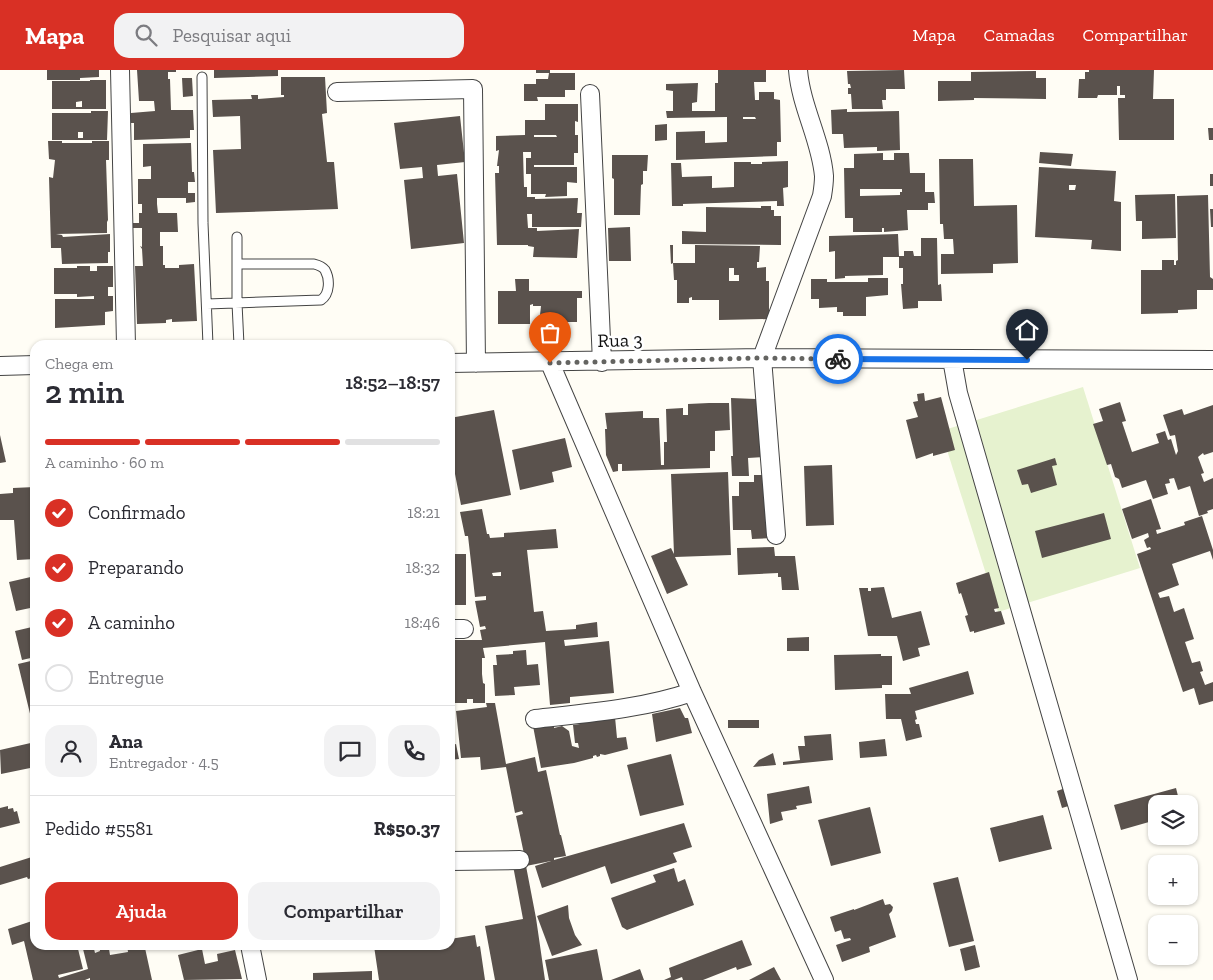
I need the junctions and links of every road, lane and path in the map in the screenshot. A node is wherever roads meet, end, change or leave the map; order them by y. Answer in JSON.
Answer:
{"nodes":[{"id":1,"x":120,"y":70,"type":"edge"},
{"id":2,"x":798,"y":70,"type":"edge"},
{"id":3,"x":202,"y":77,"type":"dead end"},
{"id":4,"x":337,"y":92,"type":"dead end"},
{"id":5,"x":590,"y":94,"type":"dead end"},
{"id":6,"x":237,"y":237,"type":"dead end"},
{"id":7,"x":237,"y":264,"type":"junction"},
{"id":8,"x":237,"y":303,"type":"junction"},
{"id":9,"x":207,"y":304,"type":"junction"},
{"id":10,"x":126,"y":340,"type":"edge"},
{"id":11,"x":208,"y":340,"type":"edge"},
{"id":12,"x":239,"y":340,"type":"edge"},
{"id":13,"x":762,"y":358,"type":"junction"},
{"id":14,"x":952,"y":359,"type":"junction"},
{"id":15,"x":1213,"y":360,"type":"edge"},
{"id":16,"x":602,"y":362,"type":"junction"},
{"id":17,"x":455,"y":363,"type":"edge"},
{"id":18,"x":476,"y":363,"type":"junction"},
{"id":19,"x":550,"y":363,"type":"junction"},
{"id":20,"x":30,"y":365,"type":"edge"},
{"id":21,"x":0,"y":366,"type":"edge"},
{"id":22,"x":776,"y":534,"type":"dead end"},
{"id":23,"x":692,"y":692,"type":"junction"},
{"id":24,"x":535,"y":719,"type":"dead end"},
{"id":25,"x":455,"y":860,"type":"edge"},
{"id":26,"x":520,"y":860,"type":"dead end"},
{"id":27,"x":251,"y":950,"type":"edge"},
{"id":28,"x":257,"y":980,"type":"edge"},
{"id":29,"x":824,"y":980,"type":"edge"},
{"id":30,"x":1128,"y":980,"type":"edge"}],
"edges":[{"from":1,"to":10,"type":"street"},
{"from":2,"to":13,"type":"street"},
{"from":3,"to":9,"type":"lane"},
{"from":4,"to":18,"type":"street"},
{"from":5,"to":16,"type":"street"},
{"from":6,"to":7,"type":"lane"},
{"from":7,"to":8,"type":"lane"},
{"from":7,"to":8,"type":"lane"},
{"from":8,"to":9,"type":"lane"},
{"from":8,"to":12,"type":"lane"},
{"from":9,"to":11,"type":"lane"},
{"from":13,"to":14,"type":"street","name":"Rua 3"},
{"from":13,"to":16,"type":"street","name":"Rua 3"},
{"from":13,"to":22,"type":"street"},
{"from":14,"to":15,"type":"street","name":"Rua 3"},
{"from":14,"to":30,"type":"street"},
{"from":16,"to":19,"type":"street","name":"Rua 3"},
{"from":17,"to":18,"type":"street","name":"Rua 3"},
{"from":18,"to":19,"type":"street","name":"Rua 3"},
{"from":19,"to":23,"type":"street"},
{"from":20,"to":21,"type":"street"},
{"from":23,"to":24,"type":"street"},
{"from":23,"to":29,"type":"street"},
{"from":25,"to":26,"type":"street"},
{"from":27,"to":28,"type":"street"}]}
